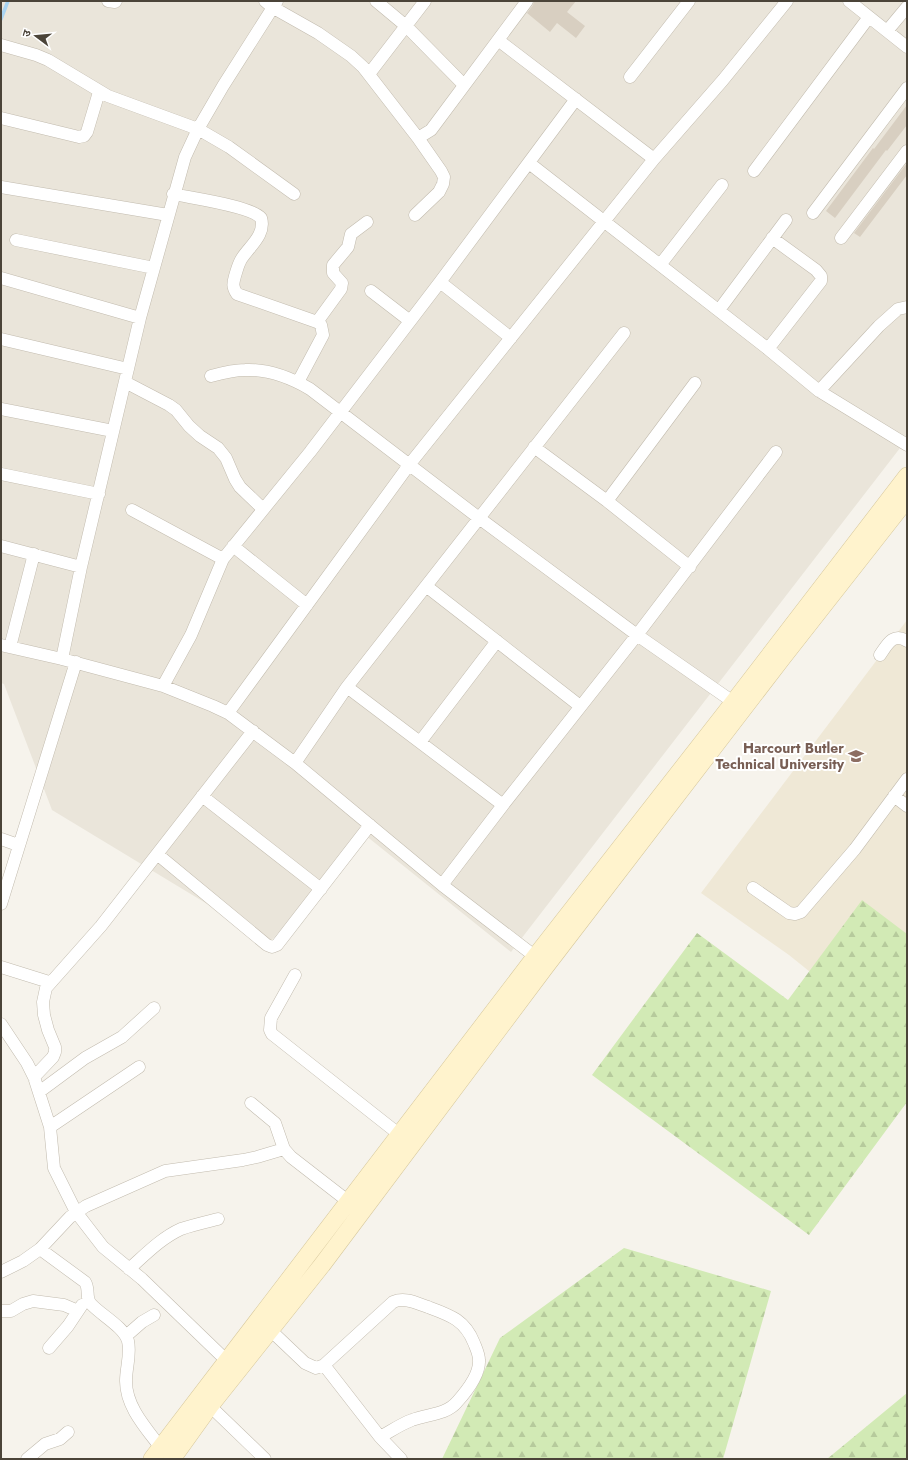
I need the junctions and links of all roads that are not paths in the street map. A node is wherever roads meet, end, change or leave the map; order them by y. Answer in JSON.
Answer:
{"nodes":[{"id":1,"x":108,"y":1,"type":"edge"},
{"id":2,"x":116,"y":1,"type":"edge"},
{"id":3,"x":376,"y":1,"type":"edge"},
{"id":4,"x":425,"y":1,"type":"edge"},
{"id":5,"x":527,"y":1,"type":"edge"},
{"id":6,"x":689,"y":1,"type":"edge"},
{"id":7,"x":787,"y":1,"type":"edge"},
{"id":8,"x":849,"y":1,"type":"edge"},
{"id":9,"x":271,"y":3,"type":"edge"},
{"id":10,"x":907,"y":7,"type":"edge"},
{"id":11,"x":868,"y":16,"type":"junction"},
{"id":12,"x":406,"y":26,"type":"junction"},
{"id":13,"x":887,"y":31,"type":"junction"},
{"id":14,"x":498,"y":40,"type":"junction"},
{"id":15,"x":1,"y":44,"type":"edge"},
{"id":16,"x":907,"y":47,"type":"edge"},
{"id":17,"x":369,"y":74,"type":"junction"},
{"id":18,"x":630,"y":77,"type":"dead end"},
{"id":19,"x":464,"y":85,"type":"junction"},
{"id":20,"x":907,"y":88,"type":"edge"},
{"id":21,"x":99,"y":92,"type":"junction"},
{"id":22,"x":576,"y":99,"type":"junction"},
{"id":23,"x":1,"y":118,"type":"edge"},
{"id":24,"x":198,"y":129,"type":"junction"},
{"id":25,"x":418,"y":138,"type":"junction"},
{"id":26,"x":907,"y":151,"type":"edge"},
{"id":27,"x":654,"y":159,"type":"junction"},
{"id":28,"x":529,"y":163,"type":"junction"},
{"id":29,"x":754,"y":171,"type":"dead end"},
{"id":30,"x":722,"y":185,"type":"dead end"},
{"id":31,"x":1,"y":187,"type":"edge"},
{"id":32,"x":173,"y":194,"type":"junction"},
{"id":33,"x":294,"y":194,"type":"dead end"},
{"id":34,"x":813,"y":213,"type":"dead end"},
{"id":35,"x":168,"y":215,"type":"junction"},
{"id":36,"x":414,"y":215,"type":"dead end"},
{"id":37,"x":786,"y":220,"type":"dead end"},
{"id":38,"x":605,"y":221,"type":"junction"},
{"id":39,"x":367,"y":222,"type":"dead end"},
{"id":40,"x":772,"y":238,"type":"junction"},
{"id":41,"x":841,"y":238,"type":"dead end"},
{"id":42,"x":16,"y":240,"type":"dead end"},
{"id":43,"x":660,"y":264,"type":"junction"},
{"id":44,"x":154,"y":268,"type":"junction"},
{"id":45,"x":1,"y":278,"type":"edge"},
{"id":46,"x":440,"y":282,"type":"junction"},
{"id":47,"x":371,"y":290,"type":"dead end"},
{"id":48,"x":907,"y":307,"type":"edge"},
{"id":49,"x":719,"y":310,"type":"junction"},
{"id":50,"x":140,"y":318,"type":"junction"},
{"id":51,"x":410,"y":321,"type":"junction"},
{"id":52,"x":317,"y":322,"type":"junction"},
{"id":53,"x":624,"y":333,"type":"dead end"},
{"id":54,"x":511,"y":338,"type":"junction"},
{"id":55,"x":1,"y":339,"type":"edge"},
{"id":56,"x":768,"y":349,"type":"junction"},
{"id":57,"x":128,"y":369,"type":"junction"},
{"id":58,"x":211,"y":376,"type":"dead end"},
{"id":59,"x":125,"y":382,"type":"junction"},
{"id":60,"x":298,"y":382,"type":"junction"},
{"id":61,"x":695,"y":383,"type":"dead end"},
{"id":62,"x":819,"y":391,"type":"junction"},
{"id":63,"x":1,"y":409,"type":"edge"},
{"id":64,"x":340,"y":412,"type":"junction"},
{"id":65,"x":113,"y":431,"type":"junction"},
{"id":66,"x":907,"y":444,"type":"edge"},
{"id":67,"x":534,"y":447,"type":"junction"},
{"id":68,"x":776,"y":452,"type":"dead end"},
{"id":69,"x":409,"y":465,"type":"junction"},
{"id":70,"x":1,"y":474,"type":"edge"},
{"id":71,"x":907,"y":476,"type":"edge"},
{"id":72,"x":99,"y":494,"type":"junction"},
{"id":73,"x":907,"y":498,"type":"edge"},
{"id":74,"x":607,"y":501,"type":"junction"},
{"id":75,"x":263,"y":508,"type":"junction"},
{"id":76,"x":132,"y":510,"type":"dead end"},
{"id":77,"x":478,"y":518,"type":"junction"},
{"id":78,"x":1,"y":546,"type":"edge"},
{"id":79,"x":233,"y":546,"type":"junction"},
{"id":80,"x":34,"y":554,"type":"junction"},
{"id":81,"x":223,"y":559,"type":"junction"},
{"id":82,"x":81,"y":567,"type":"junction"},
{"id":83,"x":690,"y":567,"type":"junction"},
{"id":84,"x":426,"y":586,"type":"junction"},
{"id":85,"x":307,"y":605,"type":"junction"},
{"id":86,"x":637,"y":635,"type":"junction"},
{"id":87,"x":907,"y":640,"type":"edge"},
{"id":88,"x":497,"y":641,"type":"junction"},
{"id":89,"x":6,"y":646,"type":"edge"},
{"id":90,"x":880,"y":655,"type":"dead end"},
{"id":91,"x":62,"y":659,"type":"junction"},
{"id":92,"x":76,"y":662,"type":"junction"},
{"id":93,"x":163,"y":686,"type":"junction"},
{"id":94,"x":347,"y":687,"type":"junction"},
{"id":95,"x":580,"y":706,"type":"junction"},
{"id":96,"x":739,"y":706,"type":"junction"},
{"id":97,"x":228,"y":713,"type":"junction"},
{"id":98,"x":253,"y":731,"type":"junction"},
{"id":99,"x":420,"y":742,"type":"junction"},
{"id":100,"x":295,"y":763,"type":"junction"},
{"id":101,"x":907,"y":779,"type":"edge"},
{"id":102,"x":202,"y":796,"type":"junction"},
{"id":103,"x":894,"y":796,"type":"junction"},
{"id":104,"x":503,"y":805,"type":"junction"},
{"id":105,"x":907,"y":806,"type":"edge"},
{"id":106,"x":370,"y":825,"type":"junction"},
{"id":107,"x":1,"y":839,"type":"edge"},
{"id":108,"x":18,"y":845,"type":"junction"},
{"id":109,"x":157,"y":854,"type":"junction"},
{"id":110,"x":442,"y":885,"type":"junction"},
{"id":111,"x":753,"y":888,"type":"dead end"},
{"id":112,"x":321,"y":889,"type":"junction"},
{"id":113,"x":3,"y":891,"type":"edge"},
{"id":114,"x":1,"y":904,"type":"edge"},
{"id":115,"x":541,"y":961,"type":"junction"},
{"id":116,"x":1,"y":967,"type":"edge"},
{"id":117,"x":295,"y":976,"type":"dead end"},
{"id":118,"x":49,"y":982,"type":"junction"},
{"id":119,"x":154,"y":1008,"type":"dead end"},
{"id":120,"x":1,"y":1024,"type":"edge"},
{"id":121,"x":488,"y":1031,"type":"junction"},
{"id":122,"x":3,"y":1041,"type":"edge"},
{"id":123,"x":139,"y":1067,"type":"dead end"},
{"id":124,"x":34,"y":1076,"type":"junction"},
{"id":125,"x":39,"y":1092,"type":"junction"},
{"id":126,"x":250,"y":1103,"type":"dead end"},
{"id":127,"x":50,"y":1127,"type":"junction"},
{"id":128,"x":400,"y":1135,"type":"junction"},
{"id":129,"x":284,"y":1149,"type":"junction"},
{"id":130,"x":358,"y":1199,"type":"junction"},
{"id":131,"x":76,"y":1212,"type":"junction"},
{"id":132,"x":218,"y":1219,"type":"dead end"},
{"id":133,"x":44,"y":1245,"type":"junction"},
{"id":134,"x":129,"y":1269,"type":"junction"},
{"id":135,"x":1,"y":1272,"type":"edge"},
{"id":136,"x":87,"y":1297,"type":"junction"},
{"id":137,"x":1,"y":1311,"type":"edge"},
{"id":138,"x":78,"y":1311,"type":"junction"},
{"id":139,"x":154,"y":1315,"type":"dead end"},
{"id":140,"x":264,"y":1325,"type":"junction"},
{"id":141,"x":126,"y":1336,"type":"junction"},
{"id":142,"x":49,"y":1348,"type":"dead end"},
{"id":143,"x":227,"y":1361,"type":"junction"},
{"id":144,"x":324,"y":1365,"type":"junction"},
{"id":145,"x":204,"y":1402,"type":"junction"},
{"id":146,"x":68,"y":1432,"type":"dead end"},
{"id":147,"x":380,"y":1437,"type":"junction"},
{"id":148,"x":162,"y":1455,"type":"edge"},
{"id":149,"x":393,"y":1456,"type":"edge"},
{"id":150,"x":27,"y":1459,"type":"edge"},
{"id":151,"x":265,"y":1459,"type":"edge"}],
"edges":[{"from":1,"to":2,"type":"street"},
{"from":3,"to":12,"type":"street"},
{"from":4,"to":12,"type":"street"},
{"from":5,"to":14,"type":"street"},
{"from":6,"to":18,"type":"street"},
{"from":7,"to":27,"type":"street"},
{"from":8,"to":11,"type":"street"},
{"from":9,"to":17,"type":"street"},
{"from":9,"to":24,"type":"street"},
{"from":10,"to":13,"type":"street"},
{"from":11,"to":13,"type":"street"},
{"from":11,"to":29,"type":"street"},
{"from":12,"to":17,"type":"street"},
{"from":12,"to":19,"type":"street"},
{"from":13,"to":16,"type":"street"},
{"from":14,"to":19,"type":"street"},
{"from":14,"to":22,"type":"street"},
{"from":15,"to":21,"type":"street"},
{"from":17,"to":25,"type":"street"},
{"from":19,"to":25,"type":"street"},
{"from":20,"to":34,"type":"street"},
{"from":21,"to":23,"type":"street"},
{"from":21,"to":24,"type":"street"},
{"from":22,"to":27,"type":"street"},
{"from":22,"to":28,"type":"street"},
{"from":24,"to":32,"type":"street"},
{"from":24,"to":33,"type":"street"},
{"from":25,"to":36,"type":"street"},
{"from":26,"to":41,"type":"street"},
{"from":27,"to":38,"type":"street"},
{"from":28,"to":38,"type":"street"},
{"from":28,"to":46,"type":"street"},
{"from":30,"to":43,"type":"street"},
{"from":31,"to":35,"type":"street"},
{"from":32,"to":35,"type":"street"},
{"from":32,"to":52,"type":"street"},
{"from":35,"to":44,"type":"street"},
{"from":37,"to":40,"type":"street"},
{"from":38,"to":43,"type":"street"},
{"from":38,"to":54,"type":"street"},
{"from":39,"to":52,"type":"street"},
{"from":40,"to":49,"type":"street"},
{"from":40,"to":56,"type":"street"},
{"from":42,"to":44,"type":"street"},
{"from":43,"to":49,"type":"street"},
{"from":44,"to":50,"type":"street"},
{"from":45,"to":50,"type":"street"},
{"from":46,"to":51,"type":"street"},
{"from":46,"to":54,"type":"street"},
{"from":47,"to":51,"type":"street"},
{"from":48,"to":62,"type":"street"},
{"from":49,"to":56,"type":"street"},
{"from":50,"to":57,"type":"street"},
{"from":51,"to":64,"type":"street"},
{"from":52,"to":60,"type":"street"},
{"from":53,"to":67,"type":"street"},
{"from":54,"to":69,"type":"street"},
{"from":55,"to":57,"type":"street"},
{"from":56,"to":62,"type":"street"},
{"from":57,"to":59,"type":"street"},
{"from":58,"to":60,"type":"street"},
{"from":59,"to":65,"type":"street"},
{"from":59,"to":75,"type":"street"},
{"from":60,"to":64,"type":"street"},
{"from":61,"to":74,"type":"street"},
{"from":62,"to":66,"type":"street"},
{"from":63,"to":65,"type":"street"},
{"from":64,"to":69,"type":"street"},
{"from":64,"to":75,"type":"street"},
{"from":65,"to":72,"type":"street"},
{"from":67,"to":74,"type":"street"},
{"from":67,"to":77,"type":"street"},
{"from":68,"to":83,"type":"street"},
{"from":69,"to":77,"type":"street"},
{"from":69,"to":85,"type":"street"},
{"from":70,"to":72,"type":"street"},
{"from":71,"to":96,"type":"street"},
{"from":72,"to":82,"type":"street"},
{"from":73,"to":96,"type":"street"},
{"from":74,"to":83,"type":"street"},
{"from":75,"to":79,"type":"street"},
{"from":76,"to":81,"type":"street"},
{"from":77,"to":84,"type":"street"},
{"from":77,"to":86,"type":"street"},
{"from":78,"to":80,"type":"street"},
{"from":79,"to":81,"type":"street"},
{"from":79,"to":85,"type":"street"},
{"from":80,"to":82,"type":"street"},
{"from":80,"to":89,"type":"street"},
{"from":81,"to":93,"type":"street"},
{"from":82,"to":91,"type":"street"},
{"from":83,"to":86,"type":"street"},
{"from":84,"to":88,"type":"street"},
{"from":84,"to":94,"type":"street"},
{"from":85,"to":97,"type":"street"},
{"from":86,"to":95,"type":"street"},
{"from":86,"to":96,"type":"street"},
{"from":87,"to":90,"type":"street"},
{"from":88,"to":95,"type":"street"},
{"from":88,"to":99,"type":"street"},
{"from":89,"to":91,"type":"street"},
{"from":91,"to":92,"type":"street"},
{"from":92,"to":93,"type":"street"},
{"from":92,"to":108,"type":"street"},
{"from":93,"to":97,"type":"street"},
{"from":94,"to":99,"type":"street"},
{"from":94,"to":100,"type":"street"},
{"from":95,"to":104,"type":"street"},
{"from":96,"to":115,"type":"street"},
{"from":97,"to":98,"type":"street"},
{"from":98,"to":100,"type":"street"},
{"from":98,"to":102,"type":"street"},
{"from":99,"to":104,"type":"street"},
{"from":100,"to":106,"type":"street"},
{"from":101,"to":103,"type":"street"},
{"from":102,"to":109,"type":"street"},
{"from":102,"to":112,"type":"street"},
{"from":103,"to":105,"type":"street"},
{"from":103,"to":111,"type":"street"},
{"from":104,"to":110,"type":"street"},
{"from":106,"to":110,"type":"street"},
{"from":106,"to":112,"type":"street"},
{"from":107,"to":108,"type":"street"},
{"from":108,"to":113,"type":"street"},
{"from":109,"to":112,"type":"street"},
{"from":109,"to":118,"type":"street"},
{"from":110,"to":115,"type":"street"},
{"from":113,"to":114,"type":"street"},
{"from":115,"to":121,"type":"street"},
{"from":116,"to":118,"type":"street"},
{"from":117,"to":128,"type":"street"},
{"from":118,"to":124,"type":"street"},
{"from":119,"to":125,"type":"street"},
{"from":120,"to":122,"type":"street"},
{"from":121,"to":128,"type":"street"},
{"from":121,"to":130,"type":"street"},
{"from":122,"to":124,"type":"street"},
{"from":123,"to":127,"type":"street"},
{"from":124,"to":125,"type":"street"},
{"from":125,"to":127,"type":"street"},
{"from":126,"to":129,"type":"street"},
{"from":127,"to":131,"type":"street"},
{"from":128,"to":130,"type":"street"},
{"from":129,"to":130,"type":"street"},
{"from":129,"to":131,"type":"street"},
{"from":130,"to":140,"type":"street"},
{"from":131,"to":133,"type":"street"},
{"from":131,"to":134,"type":"street"},
{"from":132,"to":134,"type":"street"},
{"from":133,"to":135,"type":"street"},
{"from":133,"to":136,"type":"street"},
{"from":134,"to":143,"type":"street"},
{"from":136,"to":138,"type":"street"},
{"from":136,"to":141,"type":"street"},
{"from":137,"to":138,"type":"street"},
{"from":138,"to":142,"type":"street"},
{"from":139,"to":141,"type":"street"},
{"from":140,"to":143,"type":"street"},
{"from":140,"to":144,"type":"street"},
{"from":140,"to":145,"type":"street"},
{"from":141,"to":148,"type":"street"},
{"from":143,"to":145,"type":"street"},
{"from":144,"to":147,"type":"street"},
{"from":144,"to":147,"type":"street"},
{"from":145,"to":148,"type":"street"},
{"from":145,"to":151,"type":"street"},
{"from":146,"to":150,"type":"street"},
{"from":147,"to":149,"type":"street"}]}
